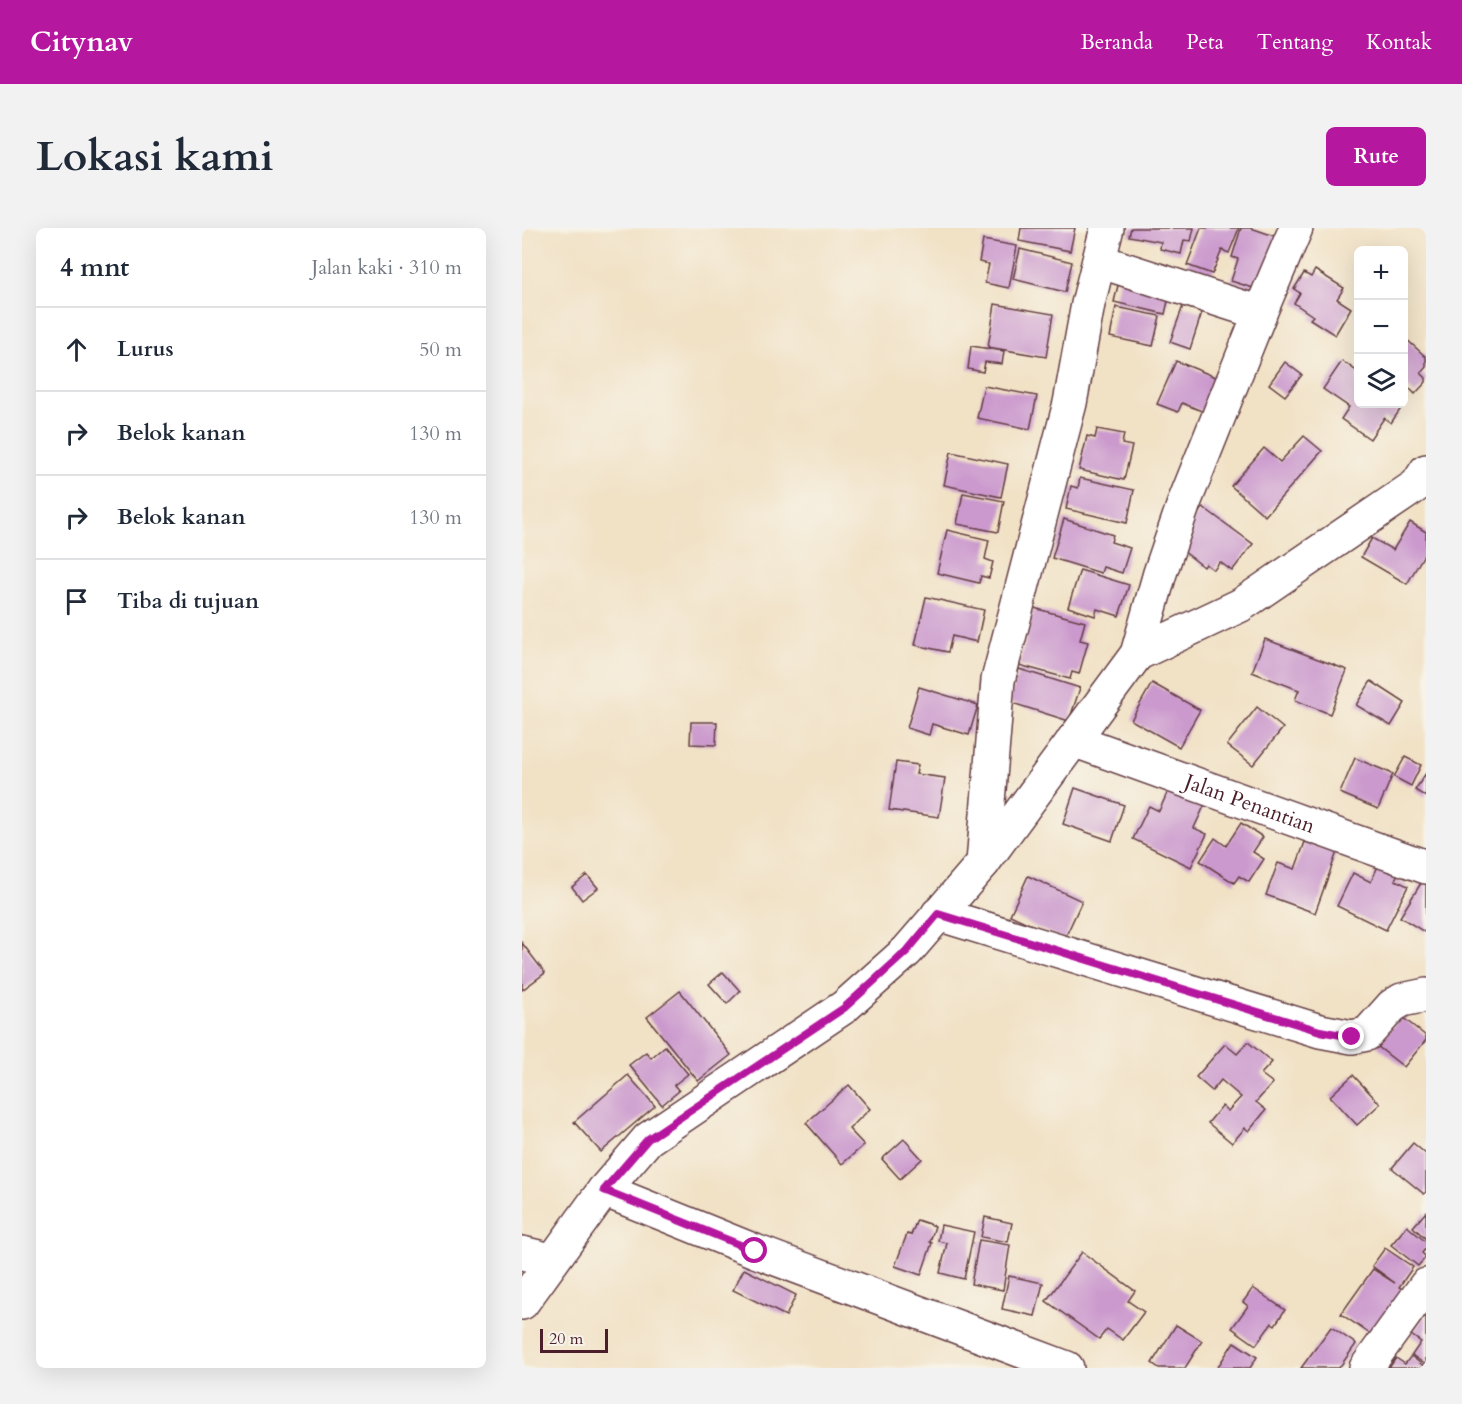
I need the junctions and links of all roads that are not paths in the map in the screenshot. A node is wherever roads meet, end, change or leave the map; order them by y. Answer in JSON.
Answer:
{"nodes":[{"id":1,"x":1107,"y":228,"type":"edge"},
{"id":2,"x":1296,"y":228,"type":"edge"},
{"id":3,"x":1099,"y":261,"type":"junction"},
{"id":4,"x":1260,"y":313,"type":"junction"},
{"id":5,"x":1426,"y":471,"type":"edge"},
{"id":6,"x":1137,"y":654,"type":"junction"},
{"id":7,"x":1073,"y":740,"type":"junction"},
{"id":8,"x":983,"y":862,"type":"junction"},
{"id":9,"x":1426,"y":867,"type":"edge"},
{"id":10,"x":938,"y":914,"type":"junction"},
{"id":11,"x":1426,"y":995,"type":"edge"},
{"id":12,"x":604,"y":1190,"type":"junction"},
{"id":13,"x":537,"y":1257,"type":"edge"},
{"id":14,"x":1426,"y":1285,"type":"edge"},
{"id":15,"x":522,"y":1303,"type":"edge"},
{"id":16,"x":1067,"y":1368,"type":"edge"},
{"id":17,"x":1366,"y":1368,"type":"edge"}],
"edges":[{"from":1,"to":3,"type":"street"},
{"from":2,"to":4,"type":"street"},
{"from":3,"to":4,"type":"street"},
{"from":3,"to":8,"type":"street"},
{"from":4,"to":6,"type":"street"},
{"from":5,"to":6,"type":"street"},
{"from":6,"to":7,"type":"street"},
{"from":7,"to":8,"type":"street"},
{"from":7,"to":9,"type":"street","name":"Jalan Penantian"},
{"from":8,"to":10,"type":"street"},
{"from":10,"to":11,"type":"street"},
{"from":10,"to":12,"type":"street"},
{"from":12,"to":13,"type":"street"},
{"from":12,"to":16,"type":"street"},
{"from":13,"to":15,"type":"street"},
{"from":14,"to":17,"type":"street"}]}
